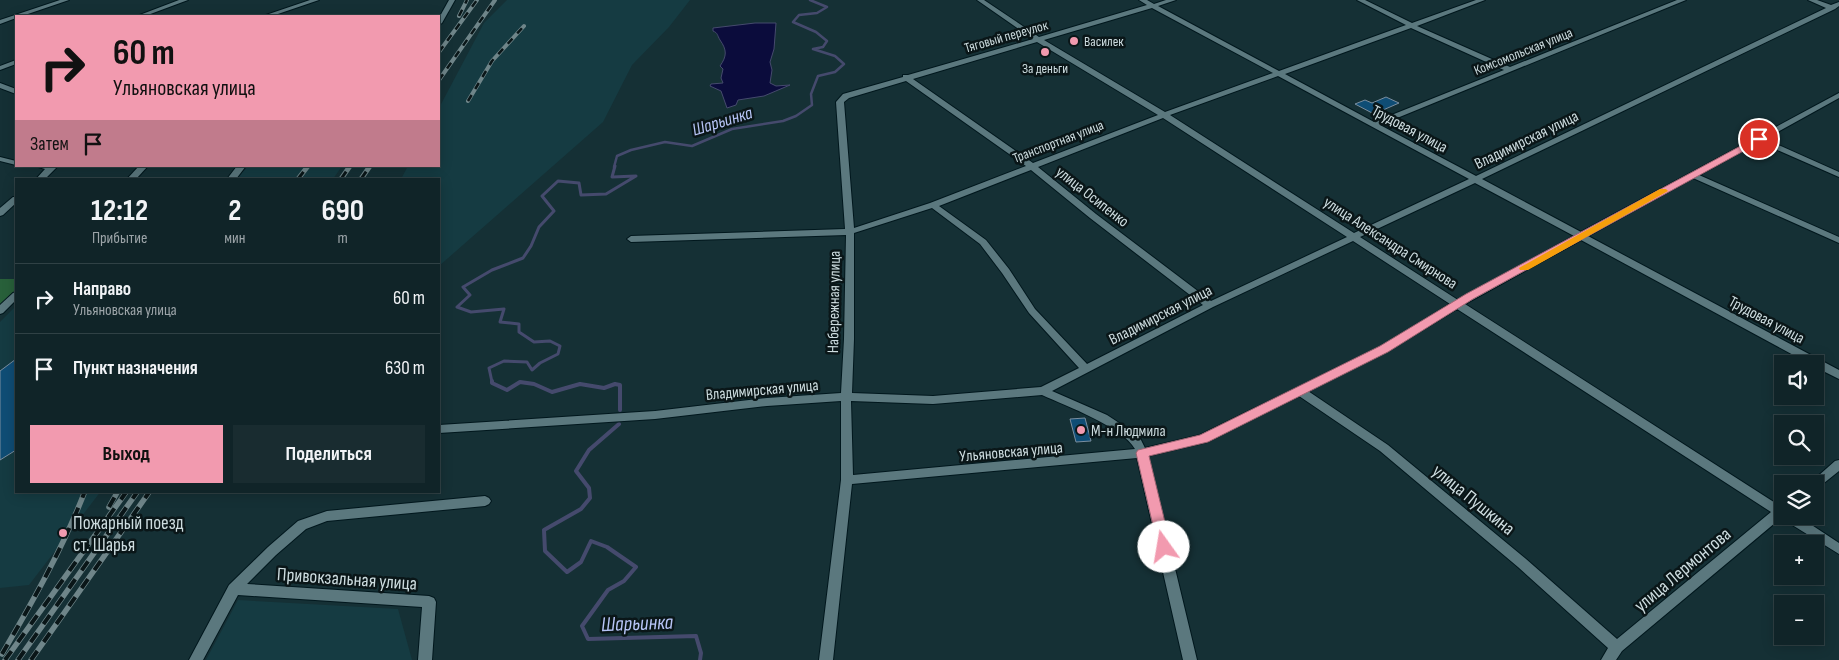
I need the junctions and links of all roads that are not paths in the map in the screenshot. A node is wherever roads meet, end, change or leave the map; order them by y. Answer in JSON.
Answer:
{"nodes":[{"id":1,"x":66,"y":0,"type":"edge"},
{"id":2,"x":169,"y":0,"type":"edge"},
{"id":3,"x":185,"y":0,"type":"edge"},
{"id":4,"x":316,"y":0,"type":"edge"},
{"id":5,"x":452,"y":0,"type":"edge"},
{"id":6,"x":980,"y":0,"type":"edge"},
{"id":7,"x":1142,"y":0,"type":"edge"},
{"id":8,"x":1173,"y":0,"type":"edge"},
{"id":9,"x":1360,"y":0,"type":"edge"},
{"id":10,"x":1482,"y":0,"type":"edge"},
{"id":11,"x":1683,"y":0,"type":"edge"},
{"id":12,"x":1811,"y":0,"type":"edge"},
{"id":13,"x":176,"y":3,"type":"junction"},
{"id":14,"x":1153,"y":6,"type":"junction"},
{"id":15,"x":1836,"y":7,"type":"edge"},
{"id":16,"x":278,"y":12,"type":"junction"},
{"id":17,"x":19,"y":15,"type":"edge"},
{"id":18,"x":143,"y":15,"type":"edge"},
{"id":19,"x":269,"y":15,"type":"edge"},
{"id":20,"x":289,"y":15,"type":"edge"},
{"id":21,"x":15,"y":16,"type":"edge"},
{"id":22,"x":440,"y":21,"type":"edge"},
{"id":23,"x":0,"y":22,"type":"edge"},
{"id":24,"x":1410,"y":25,"type":"junction"},
{"id":25,"x":1039,"y":40,"type":"junction"},
{"id":26,"x":15,"y":62,"type":"edge"},
{"id":27,"x":0,"y":68,"type":"edge"},
{"id":28,"x":1510,"y":70,"type":"junction"},
{"id":29,"x":1276,"y":73,"type":"junction"},
{"id":30,"x":906,"y":77,"type":"junction"},
{"id":31,"x":0,"y":84,"type":"edge"},
{"id":32,"x":15,"y":92,"type":"edge"},
{"id":33,"x":1839,"y":95,"type":"edge"},
{"id":34,"x":846,"y":96,"type":"joint"},
{"id":35,"x":1826,"y":101,"type":"junction"},
{"id":36,"x":1839,"y":106,"type":"edge"},
{"id":37,"x":1164,"y":115,"type":"junction"},
{"id":38,"x":1373,"y":125,"type":"junction"},
{"id":39,"x":1759,"y":139,"type":"junction"},
{"id":40,"x":0,"y":159,"type":"edge"},
{"id":41,"x":15,"y":164,"type":"edge"},
{"id":42,"x":1032,"y":166,"type":"junction"},
{"id":43,"x":53,"y":167,"type":"edge"},
{"id":44,"x":143,"y":167,"type":"edge"},
{"id":45,"x":241,"y":167,"type":"edge"},
{"id":46,"x":1692,"y":175,"type":"junction"},
{"id":47,"x":1839,"y":175,"type":"edge"},
{"id":48,"x":41,"y":178,"type":"edge"},
{"id":49,"x":132,"y":178,"type":"edge"},
{"id":50,"x":232,"y":178,"type":"edge"},
{"id":51,"x":1476,"y":180,"type":"junction"},
{"id":52,"x":15,"y":200,"type":"edge"},
{"id":53,"x":933,"y":205,"type":"junction"},
{"id":54,"x":0,"y":213,"type":"edge"},
{"id":55,"x":850,"y":232,"type":"junction"},
{"id":56,"x":1354,"y":237,"type":"junction"},
{"id":57,"x":1582,"y":237,"type":"junction"},
{"id":58,"x":631,"y":239,"type":"dead end"},
{"id":59,"x":1839,"y":240,"type":"edge"},
{"id":60,"x":15,"y":296,"type":"edge"},
{"id":61,"x":1210,"y":304,"type":"junction"},
{"id":62,"x":1456,"y":305,"type":"junction"},
{"id":63,"x":0,"y":311,"type":"edge"},
{"id":64,"x":1086,"y":369,"type":"junction"},
{"id":65,"x":1839,"y":375,"type":"edge"},
{"id":66,"x":1299,"y":390,"type":"junction"},
{"id":67,"x":1043,"y":391,"type":"junction"},
{"id":68,"x":846,"y":397,"type":"junction"},
{"id":69,"x":440,"y":430,"type":"edge"},
{"id":70,"x":1142,"y":453,"type":"junction"},
{"id":71,"x":1839,"y":464,"type":"edge"},
{"id":72,"x":1824,"y":476,"type":"edge"},
{"id":73,"x":847,"y":480,"type":"junction"},
{"id":74,"x":484,"y":501,"type":"dead end"},
{"id":75,"x":1774,"y":507,"type":"edge"},
{"id":76,"x":1774,"y":520,"type":"edge"},
{"id":77,"x":1802,"y":525,"type":"edge"},
{"id":78,"x":1839,"y":549,"type":"edge"},
{"id":79,"x":234,"y":589,"type":"junction"},
{"id":80,"x":1617,"y":647,"type":"junction"},
{"id":81,"x":196,"y":660,"type":"edge"},
{"id":82,"x":424,"y":660,"type":"edge"},
{"id":83,"x":826,"y":660,"type":"edge"},
{"id":84,"x":1190,"y":660,"type":"edge"},
{"id":85,"x":1608,"y":660,"type":"edge"}],
"edges":[{"from":1,"to":17,"type":"street"},
{"from":2,"to":13,"type":"street"},
{"from":3,"to":13,"type":"street"},
{"from":4,"to":16,"type":"street"},
{"from":5,"to":22,"type":"street"},
{"from":6,"to":25,"type":"street","name":"улица Александра Смирнова"},
{"from":7,"to":14,"type":"street","name":"Трудовая улица"},
{"from":8,"to":14,"type":"street","name":"Тяговый переулок"},
{"from":9,"to":24,"type":"street"},
{"from":10,"to":24,"type":"street","name":"Транспортная улица"},
{"from":11,"to":28,"type":"street","name":"Комсомольская улица"},
{"from":12,"to":15,"type":"street"},
{"from":13,"to":18,"type":"street"},
{"from":14,"to":25,"type":"street","name":"Тяговый переулок"},
{"from":14,"to":29,"type":"street","name":"Трудовая улица"},
{"from":15,"to":51,"type":"street","name":"Владимирская улица"},
{"from":16,"to":19,"type":"street"},
{"from":16,"to":20,"type":"street"},
{"from":21,"to":23,"type":"street"},
{"from":24,"to":28,"type":"street"},
{"from":24,"to":29,"type":"street","name":"Транспортная улица"},
{"from":25,"to":30,"type":"street","name":"Тяговый переулок"},
{"from":25,"to":37,"type":"street","name":"улица Александра Смирнова"},
{"from":26,"to":27,"type":"street"},
{"from":28,"to":38,"type":"street","name":"Комсомольская улица"},
{"from":29,"to":37,"type":"street","name":"Транспортная улица"},
{"from":29,"to":38,"type":"street","name":"Трудовая улица"},
{"from":30,"to":34,"type":"street","name":"Тяговый переулок"},
{"from":30,"to":42,"type":"street","name":"улица Осипенко"},
{"from":31,"to":32,"type":"street"},
{"from":33,"to":35,"type":"street","name":"Ульяновская улица"},
{"from":34,"to":55,"type":"street","name":"Набережная улица"},
{"from":35,"to":36,"type":"street"},
{"from":35,"to":39,"type":"street","name":"Ульяновская улица"},
{"from":37,"to":42,"type":"street","name":"Транспортная улица"},
{"from":37,"to":56,"type":"street","name":"улица Александра Смирнова"},
{"from":38,"to":51,"type":"street","name":"Трудовая улица"},
{"from":39,"to":46,"type":"street","name":"Ульяновская улица"},
{"from":39,"to":47,"type":"street"},
{"from":40,"to":41,"type":"street"},
{"from":42,"to":53,"type":"street","name":"Транспортная улица"},
{"from":42,"to":61,"type":"street","name":"улица Осипенко"},
{"from":43,"to":48,"type":"street"},
{"from":44,"to":49,"type":"street"},
{"from":45,"to":50,"type":"street"},
{"from":46,"to":57,"type":"street","name":"Ульяновская улица"},
{"from":46,"to":59,"type":"street"},
{"from":51,"to":56,"type":"street","name":"Владимирская улица"},
{"from":51,"to":57,"type":"street","name":"Трудовая улица"},
{"from":52,"to":54,"type":"street"},
{"from":53,"to":55,"type":"street","name":"Транспортная улица"},
{"from":53,"to":64,"type":"street"},
{"from":55,"to":58,"type":"street","name":"Транспортная улица"},
{"from":55,"to":68,"type":"street","name":"Набережная улица"},
{"from":56,"to":61,"type":"street","name":"Владимирская улица"},
{"from":56,"to":62,"type":"street","name":"улица Александра Смирнова"},
{"from":57,"to":62,"type":"street","name":"Ульяновская улица"},
{"from":57,"to":65,"type":"street","name":"Трудовая улица"},
{"from":60,"to":63,"type":"street"},
{"from":61,"to":64,"type":"street","name":"Владимирская улица"},
{"from":62,"to":66,"type":"street","name":"Ульяновская улица"},
{"from":62,"to":75,"type":"street","name":"улица Александра Смирнова"},
{"from":64,"to":67,"type":"street","name":"Владимирская улица"},
{"from":66,"to":70,"type":"street","name":"Ульяновская улица"},
{"from":66,"to":80,"type":"street","name":"улица Пушкина"},
{"from":67,"to":68,"type":"street","name":"Владимирская улица"},
{"from":67,"to":70,"type":"street"},
{"from":68,"to":69,"type":"street","name":"Владимирская улица"},
{"from":68,"to":73,"type":"street","name":"Набережная улица"},
{"from":70,"to":73,"type":"street","name":"Ульяновская улица"},
{"from":70,"to":84,"type":"street"},
{"from":71,"to":72,"type":"street"},
{"from":73,"to":83,"type":"street","name":"Набережная улица"},
{"from":74,"to":79,"type":"street"},
{"from":76,"to":80,"type":"street","name":"улица Лермонтова"},
{"from":77,"to":78,"type":"street","name":"улица Александра Смирнова"},
{"from":79,"to":81,"type":"street"},
{"from":79,"to":82,"type":"street","name":"Привокзальная улица"},
{"from":80,"to":85,"type":"street","name":"улица Лермонтова"}]}
